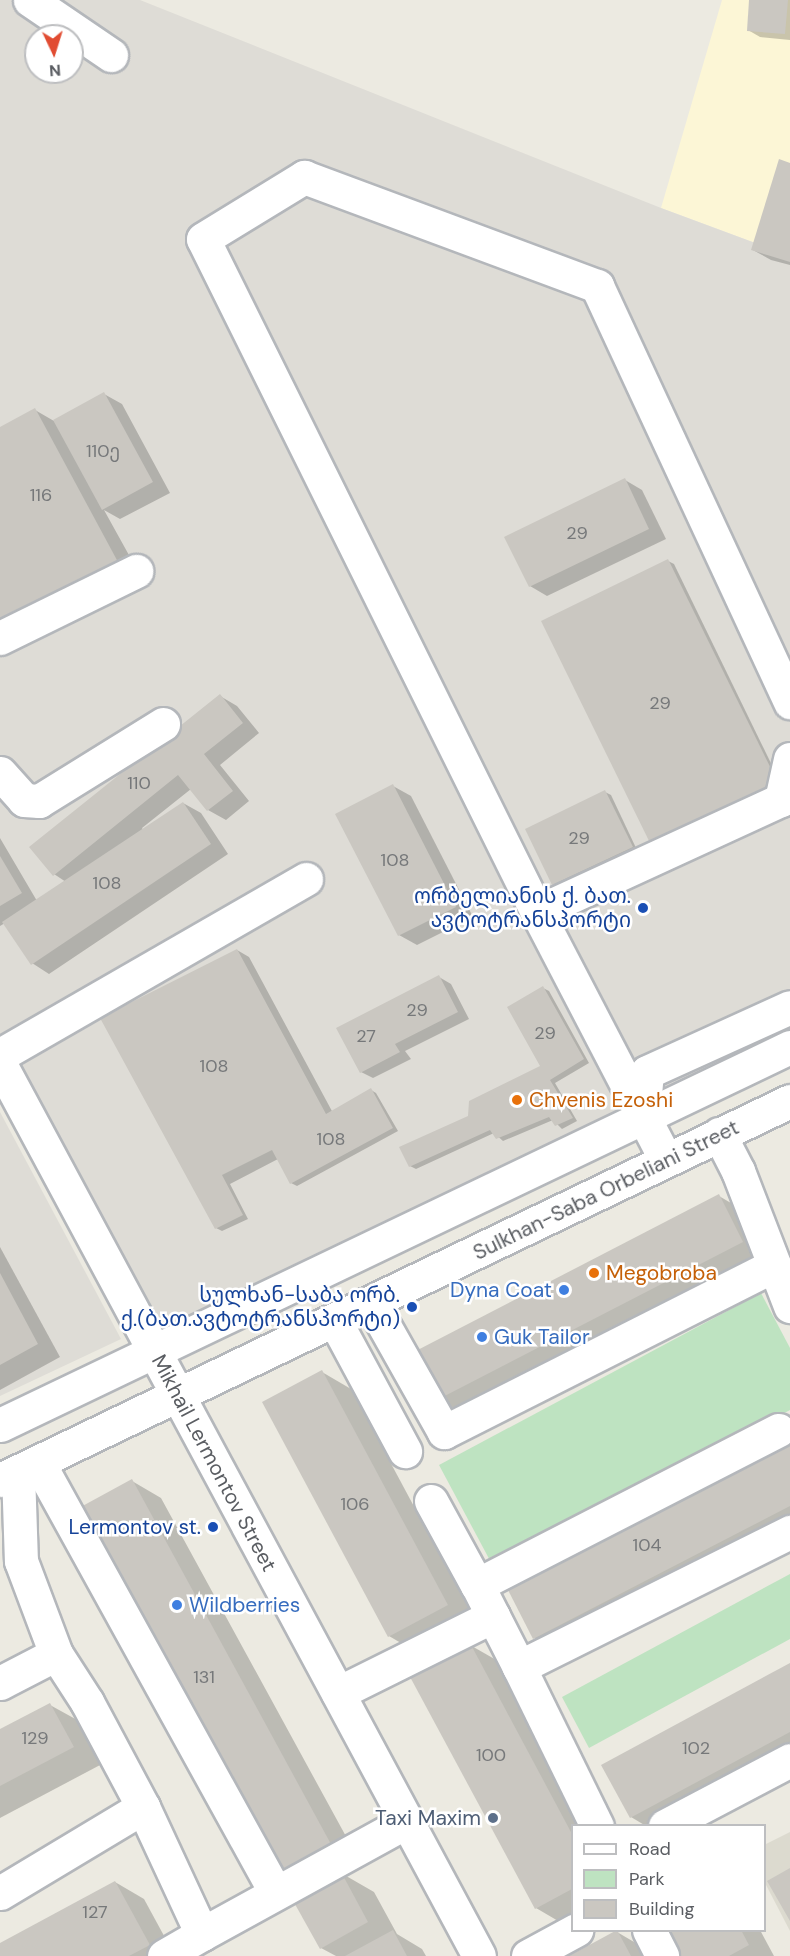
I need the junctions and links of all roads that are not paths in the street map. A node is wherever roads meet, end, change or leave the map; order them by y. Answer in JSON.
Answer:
{"nodes":[{"id":1,"x":30,"y":0,"type":"edge"},
{"id":2,"x":111,"y":56,"type":"dead end"},
{"id":3,"x":136,"y":571,"type":"dead end"},
{"id":4,"x":0,"y":638,"type":"edge"},
{"id":5,"x":790,"y":702,"type":"edge"},
{"id":6,"x":163,"y":724,"type":"dead end"},
{"id":7,"x":790,"y":759,"type":"edge"},
{"id":8,"x":0,"y":773,"type":"edge"},
{"id":9,"x":786,"y":809,"type":"edge"},
{"id":10,"x":306,"y":879,"type":"dead end"},
{"id":11,"x":537,"y":912,"type":"junction"},
{"id":12,"x":790,"y":1007,"type":"edge"},
{"id":13,"x":790,"y":1047,"type":"edge"},
{"id":14,"x":0,"y":1055,"type":"edge"},
{"id":15,"x":0,"y":1064,"type":"edge"},
{"id":16,"x":790,"y":1101,"type":"edge"},
{"id":17,"x":643,"y":1116,"type":"junction"},
{"id":18,"x":719,"y":1134,"type":"junction"},
{"id":19,"x":666,"y":1160,"type":"junction"},
{"id":20,"x":774,"y":1265,"type":"junction"},
{"id":21,"x":372,"y":1304,"type":"junction"},
{"id":22,"x":790,"y":1306,"type":"edge"},
{"id":23,"x":335,"y":1321,"type":"junction"},
{"id":24,"x":154,"y":1351,"type":"junction"},
{"id":25,"x":176,"y":1395,"type":"junction"},
{"id":26,"x":0,"y":1425,"type":"edge"},
{"id":27,"x":778,"y":1430,"type":"dead end"},
{"id":28,"x":405,"y":1451,"type":"dead end"},
{"id":29,"x":19,"y":1471,"type":"edge"},
{"id":30,"x":431,"y":1501,"type":"dead end"},
{"id":31,"x":790,"y":1532,"type":"edge"},
{"id":32,"x":477,"y":1585,"type":"junction"},
{"id":33,"x":493,"y":1616,"type":"junction"},
{"id":34,"x":56,"y":1654,"type":"junction"},
{"id":35,"x":519,"y":1667,"type":"junction"},
{"id":36,"x":0,"y":1683,"type":"edge"},
{"id":37,"x":338,"y":1693,"type":"junction"},
{"id":38,"x":790,"y":1760,"type":"edge"},
{"id":39,"x":143,"y":1807,"type":"junction"},
{"id":40,"x":406,"y":1822,"type":"junction"},
{"id":41,"x":596,"y":1824,"type":"edge"},
{"id":42,"x":669,"y":1824,"type":"edge"},
{"id":43,"x":0,"y":1893,"type":"edge"},
{"id":44,"x":276,"y":1893,"type":"junction"},
{"id":45,"x":572,"y":1932,"type":"edge"},
{"id":46,"x":650,"y":1932,"type":"edge"},
{"id":47,"x":202,"y":1934,"type":"junction"},
{"id":48,"x":164,"y":1956,"type":"edge"},
{"id":49,"x":479,"y":1956,"type":"edge"},
{"id":50,"x":528,"y":1956,"type":"edge"},
{"id":51,"x":663,"y":1956,"type":"edge"}],
"edges":[{"from":1,"to":2,"type":"street"},
{"from":3,"to":4,"type":"street"},
{"from":5,"to":11,"type":"street"},
{"from":6,"to":8,"type":"street"},
{"from":7,"to":9,"type":"street"},
{"from":9,"to":11,"type":"street"},
{"from":10,"to":14,"type":"street"},
{"from":11,"to":17,"type":"street"},
{"from":12,"to":17,"type":"street"},
{"from":13,"to":17,"type":"street"},
{"from":15,"to":24,"type":"street","name":"Mikhail Lermontov Street"},
{"from":16,"to":18,"type":"street","name":"Sulkhan-Saba Orbeliani Street"},
{"from":17,"to":19,"type":"street"},
{"from":17,"to":24,"type":"street"},
{"from":18,"to":19,"type":"street","name":"Sulkhan-Saba Orbeliani Street"},
{"from":18,"to":20,"type":"street"},
{"from":19,"to":21,"type":"street","name":"Sulkhan-Saba Orbeliani Street"},
{"from":20,"to":21,"type":"street"},
{"from":20,"to":22,"type":"street"},
{"from":21,"to":23,"type":"street","name":"Sulkhan-Saba Orbeliani Street"},
{"from":23,"to":25,"type":"street","name":"Sulkhan-Saba Orbeliani Street"},
{"from":23,"to":28,"type":"street"},
{"from":24,"to":25,"type":"street","name":"Mikhail Lermontov Street"},
{"from":24,"to":26,"type":"street"},
{"from":25,"to":29,"type":"street","name":"Sulkhan-Saba Orbeliani Street"},
{"from":25,"to":37,"type":"street","name":"Mikhail Lermontov Street"},
{"from":27,"to":32,"type":"street"},
{"from":29,"to":34,"type":"street"},
{"from":29,"to":44,"type":"street"},
{"from":30,"to":32,"type":"street"},
{"from":31,"to":35,"type":"street"},
{"from":32,"to":33,"type":"street"},
{"from":33,"to":35,"type":"street"},
{"from":33,"to":37,"type":"street"},
{"from":34,"to":36,"type":"street"},
{"from":34,"to":39,"type":"street"},
{"from":35,"to":41,"type":"street"},
{"from":37,"to":40,"type":"street","name":"Mikhail Lermontov Street"},
{"from":38,"to":42,"type":"street"},
{"from":39,"to":43,"type":"street"},
{"from":39,"to":47,"type":"street"},
{"from":40,"to":44,"type":"street"},
{"from":40,"to":49,"type":"street","name":"Mikhail Lermontov Street"},
{"from":44,"to":47,"type":"street"},
{"from":45,"to":50,"type":"street"},
{"from":46,"to":51,"type":"street"},
{"from":47,"to":48,"type":"street"}]}
